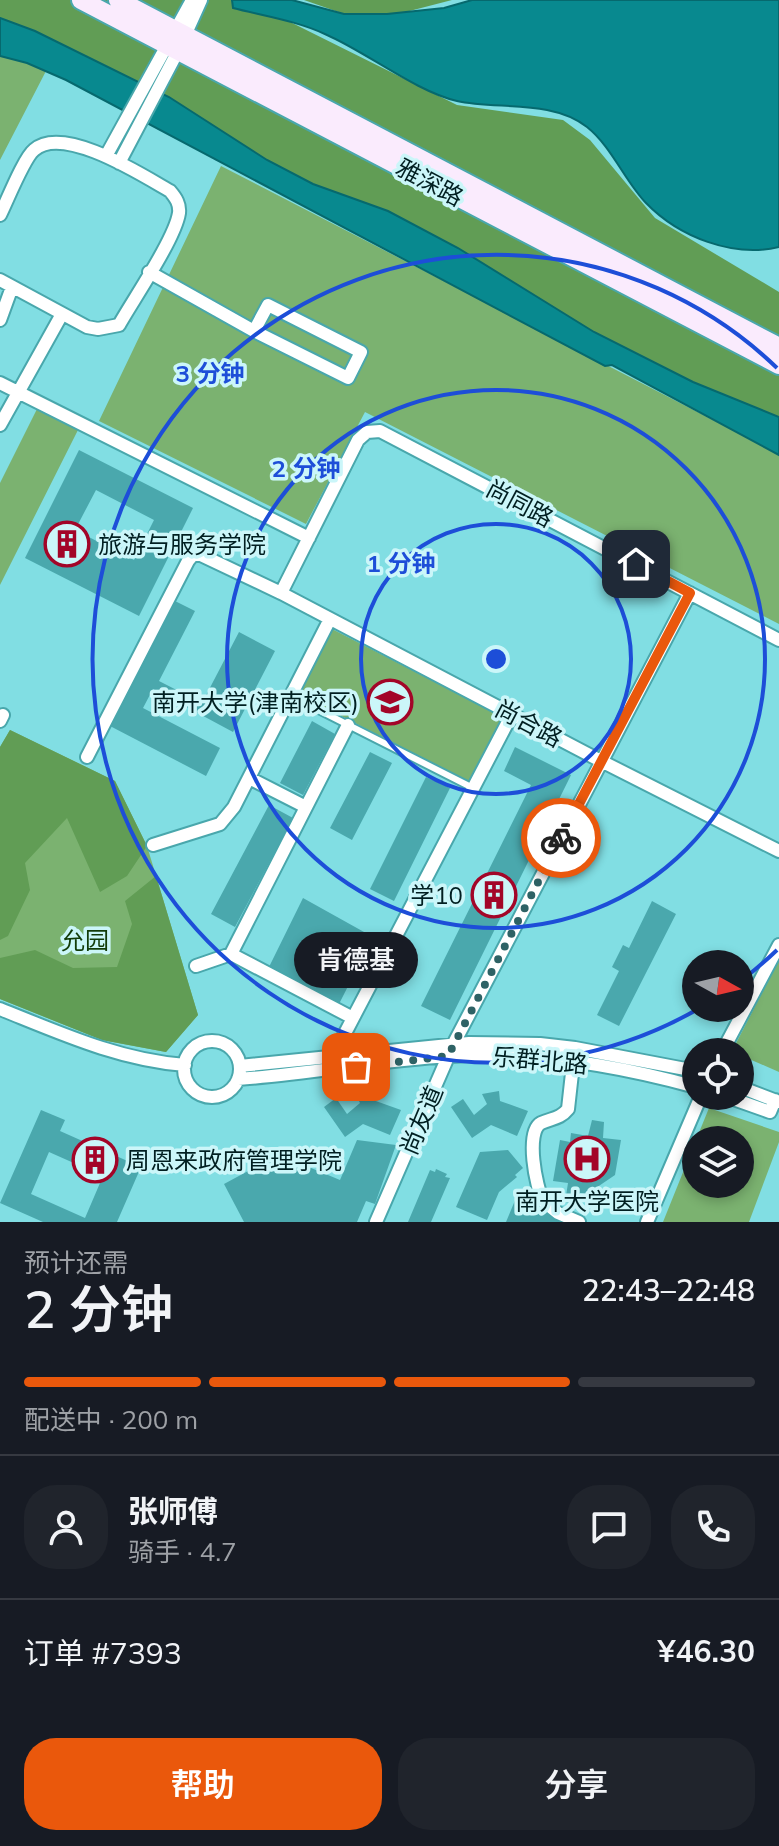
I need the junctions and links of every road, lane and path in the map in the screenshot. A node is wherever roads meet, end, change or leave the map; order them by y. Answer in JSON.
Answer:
{"nodes":[{"id":1,"x":81,"y":0,"type":"edge"},
{"id":2,"x":118,"y":0,"type":"edge"},
{"id":3,"x":192,"y":0,"type":"edge"},
{"id":4,"x":201,"y":0,"type":"edge"},
{"id":5,"x":176,"y":40,"type":"junction"},
{"id":6,"x":106,"y":156,"type":"junction"},
{"id":7,"x":119,"y":163,"type":"junction"},
{"id":8,"x":0,"y":215,"type":"edge"},
{"id":9,"x":149,"y":272,"type":"junction"},
{"id":10,"x":0,"y":280,"type":"edge"},
{"id":11,"x":12,"y":287,"type":"junction"},
{"id":12,"x":62,"y":314,"type":"junction"},
{"id":13,"x":0,"y":320,"type":"edge"},
{"id":14,"x":254,"y":331,"type":"junction"},
{"id":15,"x":779,"y":347,"type":"edge"},
{"id":16,"x":779,"y":365,"type":"edge"},
{"id":17,"x":0,"y":383,"type":"edge"},
{"id":18,"x":17,"y":391,"type":"junction"},
{"id":19,"x":0,"y":425,"type":"edge"},
{"id":20,"x":309,"y":538,"type":"junction"},
{"id":21,"x":281,"y":593,"type":"junction"},
{"id":22,"x":690,"y":593,"type":"junction"},
{"id":23,"x":330,"y":619,"type":"junction"},
{"id":24,"x":779,"y":640,"type":"edge"},
{"id":25,"x":291,"y":696,"type":"junction"},
{"id":26,"x":512,"y":714,"type":"junction"},
{"id":27,"x":348,"y":725,"type":"junction"},
{"id":28,"x":87,"y":757,"type":"dead end"},
{"id":29,"x":601,"y":761,"type":"junction"},
{"id":30,"x":249,"y":778,"type":"junction"},
{"id":31,"x":473,"y":788,"type":"junction"},
{"id":32,"x":306,"y":807,"type":"junction"},
{"id":33,"x":153,"y":845,"type":"dead end"},
{"id":34,"x":779,"y":851,"type":"edge"},
{"id":35,"x":779,"y":945,"type":"edge"},
{"id":36,"x":231,"y":954,"type":"junction"},
{"id":37,"x":196,"y":966,"type":"dead end"},
{"id":38,"x":0,"y":1009,"type":"edge"},
{"id":39,"x":353,"y":1018,"type":"junction"},
{"id":40,"x":729,"y":1038,"type":"edge"},
{"id":41,"x":451,"y":1049,"type":"junction"},
{"id":42,"x":574,"y":1054,"type":"junction"},
{"id":43,"x":332,"y":1058,"type":"junction"},
{"id":44,"x":185,"y":1065,"type":"junction"},
{"id":45,"x":682,"y":1069,"type":"edge"},
{"id":46,"x":325,"y":1071,"type":"junction"},
{"id":47,"x":239,"y":1072,"type":"junction"},
{"id":48,"x":682,"y":1083,"type":"edge"},
{"id":49,"x":754,"y":1095,"type":"edge"},
{"id":50,"x":754,"y":1102,"type":"edge"},
{"id":51,"x":776,"y":1107,"type":"edge"},
{"id":52,"x":695,"y":1110,"type":"edge"},
{"id":53,"x":376,"y":1222,"type":"edge"},
{"id":54,"x":579,"y":1222,"type":"edge"},
{"id":55,"x":647,"y":1222,"type":"edge"}],
"edges":[{"from":1,"to":5,"type":"main road","name":"雅深路"},
{"from":2,"to":5,"type":"main road","name":"雅深路"},
{"from":3,"to":5,"type":"street"},
{"from":4,"to":5,"type":"street"},
{"from":5,"to":6,"type":"street"},
{"from":5,"to":7,"type":"street"},
{"from":5,"to":15,"type":"main road","name":"雅深路"},
{"from":5,"to":16,"type":"main road","name":"雅深路"},
{"from":6,"to":7,"type":"street"},
{"from":6,"to":8,"type":"street"},
{"from":7,"to":9,"type":"street"},
{"from":9,"to":12,"type":"street"},
{"from":9,"to":14,"type":"street"},
{"from":10,"to":11,"type":"street"},
{"from":11,"to":12,"type":"street"},
{"from":11,"to":13,"type":"street"},
{"from":12,"to":18,"type":"street"},
{"from":14,"to":14,"type":"street"},
{"from":17,"to":18,"type":"street"},
{"from":18,"to":19,"type":"street"},
{"from":18,"to":20,"type":"street"},
{"from":20,"to":21,"type":"street","name":"尚同路"},
{"from":20,"to":22,"type":"street","name":"尚同路"},
{"from":21,"to":23,"type":"street","name":"尚合路"},
{"from":21,"to":28,"type":"street","name":"尚合路"},
{"from":22,"to":24,"type":"street","name":"尚同路"},
{"from":22,"to":29,"type":"street","name":"尚友道"},
{"from":23,"to":25,"type":"street"},
{"from":23,"to":26,"type":"street","name":"尚合路"},
{"from":25,"to":27,"type":"lane"},
{"from":25,"to":30,"type":"street"},
{"from":26,"to":29,"type":"street","name":"尚合路"},
{"from":26,"to":31,"type":"street"},
{"from":27,"to":31,"type":"lane"},
{"from":27,"to":32,"type":"street"},
{"from":29,"to":34,"type":"street","name":"尚合路"},
{"from":29,"to":41,"type":"street","name":"尚友道"},
{"from":30,"to":32,"type":"street"},
{"from":30,"to":33,"type":"street"},
{"from":31,"to":39,"type":"street"},
{"from":32,"to":36,"type":"street"},
{"from":35,"to":40,"type":"street"},
{"from":36,"to":37,"type":"street"},
{"from":36,"to":39,"type":"street"},
{"from":38,"to":44,"type":"street"},
{"from":39,"to":43,"type":"street"},
{"from":41,"to":42,"type":"street","name":"乐群北路"},
{"from":41,"to":43,"type":"street","name":"乐群北路"},
{"from":41,"to":46,"type":"street","name":"乐群北路"},
{"from":41,"to":53,"type":"street","name":"尚友道"},
{"from":42,"to":45,"type":"street","name":"乐群北路"},
{"from":42,"to":48,"type":"street","name":"乐群北路"},
{"from":42,"to":54,"type":"street"},
{"from":43,"to":46,"type":"street"},
{"from":43,"to":47,"type":"street","name":"乐群北路"},
{"from":44,"to":47,"type":"street"},
{"from":44,"to":47,"type":"street"},
{"from":46,"to":47,"type":"street","name":"乐群北路"},
{"from":49,"to":51,"type":"street"},
{"from":50,"to":51,"type":"street"},
{"from":52,"to":55,"type":"street"}]}
